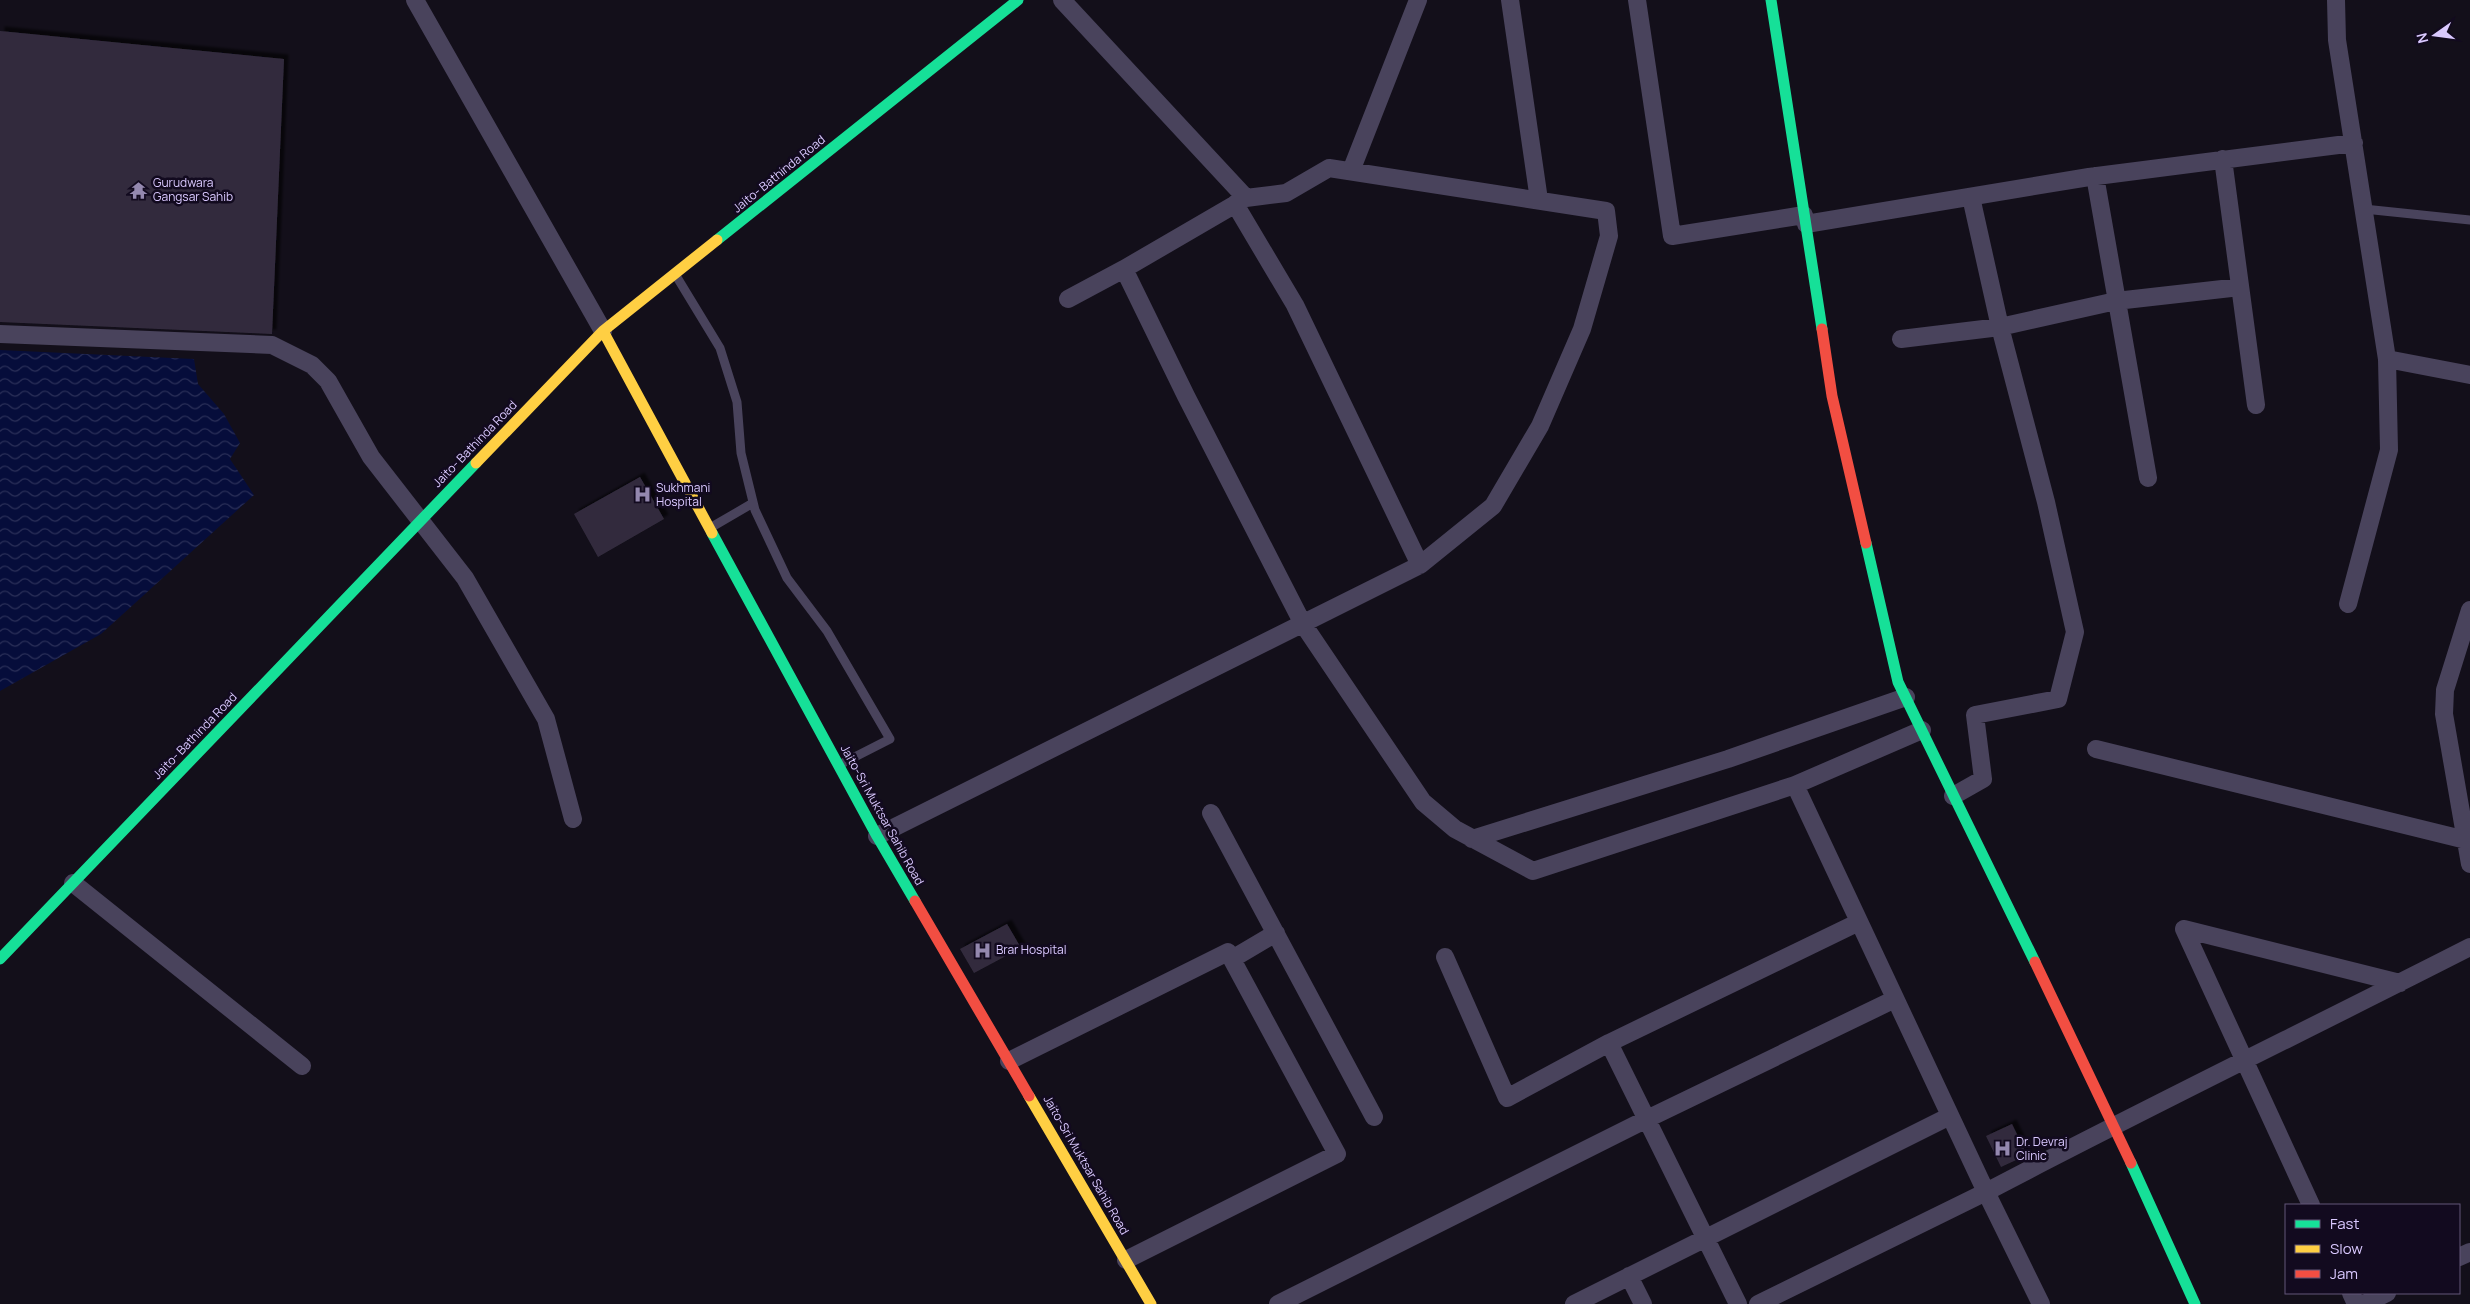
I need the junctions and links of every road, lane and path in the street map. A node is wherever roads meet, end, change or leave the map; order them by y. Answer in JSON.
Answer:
{"nodes":[{"id":1,"x":415,"y":0,"type":"edge"},
{"id":2,"x":1018,"y":0,"type":"edge"},
{"id":3,"x":1062,"y":0,"type":"edge"},
{"id":4,"x":1418,"y":0,"type":"edge"},
{"id":5,"x":1510,"y":0,"type":"edge"},
{"id":6,"x":1514,"y":0,"type":"edge"},
{"id":7,"x":1637,"y":0,"type":"edge"},
{"id":8,"x":1771,"y":0,"type":"edge"},
{"id":9,"x":2336,"y":0,"type":"edge"},
{"id":10,"x":2354,"y":143,"type":"junction"},
{"id":11,"x":2223,"y":159,"type":"junction"},
{"id":12,"x":1351,"y":171,"type":"junction"},
{"id":13,"x":2095,"y":176,"type":"junction"},
{"id":14,"x":1971,"y":197,"type":"junction"},
{"id":15,"x":1539,"y":200,"type":"junction"},
{"id":16,"x":1240,"y":201,"type":"junction"},
{"id":17,"x":2364,"y":209,"type":"junction"},
{"id":18,"x":1805,"y":220,"type":"junction"},
{"id":19,"x":2470,"y":220,"type":"edge"},
{"id":20,"x":1124,"y":269,"type":"junction"},
{"id":21,"x":675,"y":274,"type":"junction"},
{"id":22,"x":2240,"y":287,"type":"junction"},
{"id":23,"x":1068,"y":299,"type":"dead end"},
{"id":24,"x":2116,"y":301,"type":"junction"},
{"id":25,"x":2000,"y":327,"type":"junction"},
{"id":26,"x":603,"y":331,"type":"junction"},
{"id":27,"x":0,"y":334,"type":"edge"},
{"id":28,"x":1901,"y":339,"type":"dead end"},
{"id":29,"x":2387,"y":359,"type":"junction"},
{"id":30,"x":2470,"y":375,"type":"edge"},
{"id":31,"x":2256,"y":405,"type":"dead end"},
{"id":32,"x":2148,"y":478,"type":"dead end"},
{"id":33,"x":753,"y":503,"type":"junction"},
{"id":34,"x":420,"y":520,"type":"junction"},
{"id":35,"x":710,"y":528,"type":"junction"},
{"id":36,"x":1420,"y":565,"type":"junction"},
{"id":37,"x":2348,"y":604,"type":"dead end"},
{"id":38,"x":2470,"y":610,"type":"edge"},
{"id":39,"x":1303,"y":624,"type":"junction"},
{"id":40,"x":2465,"y":648,"type":"edge"},
{"id":41,"x":1906,"y":697,"type":"junction"},
{"id":42,"x":1922,"y":730,"type":"junction"},
{"id":43,"x":2096,"y":749,"type":"dead end"},
{"id":44,"x":839,"y":765,"type":"junction"},
{"id":45,"x":1795,"y":785,"type":"junction"},
{"id":46,"x":1953,"y":796,"type":"junction"},
{"id":47,"x":1211,"y":813,"type":"dead end"},
{"id":48,"x":573,"y":819,"type":"dead end"},
{"id":49,"x":877,"y":836,"type":"junction"},
{"id":50,"x":1472,"y":839,"type":"junction"},
{"id":51,"x":2468,"y":840,"type":"edge"},
{"id":52,"x":2470,"y":864,"type":"edge"},
{"id":53,"x":73,"y":883,"type":"junction"},
{"id":54,"x":1859,"y":922,"type":"junction"},
{"id":55,"x":1276,"y":933,"type":"junction"},
{"id":56,"x":2470,"y":947,"type":"edge"},
{"id":57,"x":1445,"y":958,"type":"dead end"},
{"id":58,"x":0,"y":959,"type":"edge"},
{"id":59,"x":1232,"y":959,"type":"junction"},
{"id":60,"x":2400,"y":983,"type":"junction"},
{"id":61,"x":1896,"y":999,"type":"junction"},
{"id":62,"x":1609,"y":1043,"type":"junction"},
{"id":63,"x":1009,"y":1061,"type":"junction"},
{"id":64,"x":2245,"y":1062,"type":"junction"},
{"id":65,"x":302,"y":1066,"type":"dead end"},
{"id":66,"x":1950,"y":1116,"type":"junction"},
{"id":67,"x":1374,"y":1117,"type":"dead end"},
{"id":68,"x":1647,"y":1119,"type":"junction"},
{"id":69,"x":2114,"y":1125,"type":"junction"},
{"id":70,"x":1986,"y":1192,"type":"junction"},
{"id":71,"x":2311,"y":1204,"type":"edge"},
{"id":72,"x":1706,"y":1238,"type":"junction"},
{"id":73,"x":1126,"y":1260,"type":"junction"},
{"id":74,"x":1629,"y":1276,"type":"junction"},
{"id":75,"x":2385,"y":1294,"type":"edge"},
{"id":76,"x":1151,"y":1304,"type":"edge"},
{"id":77,"x":1278,"y":1304,"type":"edge"},
{"id":78,"x":1574,"y":1304,"type":"edge"},
{"id":79,"x":1643,"y":1304,"type":"edge"},
{"id":80,"x":1738,"y":1304,"type":"edge"},
{"id":81,"x":1758,"y":1304,"type":"edge"},
{"id":82,"x":2041,"y":1304,"type":"edge"},
{"id":83,"x":2195,"y":1304,"type":"edge"},
{"id":84,"x":2364,"y":1304,"type":"edge"}],
"edges":[{"from":1,"to":26,"type":"street"},
{"from":2,"to":21,"type":"street","name":"Jaito- Bathinda Road"},
{"from":3,"to":16,"type":"street"},
{"from":4,"to":12,"type":"street"},
{"from":5,"to":6,"type":"street"},
{"from":5,"to":15,"type":"street"},
{"from":7,"to":18,"type":"street"},
{"from":8,"to":18,"type":"street"},
{"from":9,"to":10,"type":"street"},
{"from":10,"to":11,"type":"street"},
{"from":10,"to":17,"type":"street"},
{"from":11,"to":13,"type":"street"},
{"from":11,"to":22,"type":"street"},
{"from":12,"to":15,"type":"street"},
{"from":12,"to":16,"type":"street"},
{"from":13,"to":14,"type":"street"},
{"from":13,"to":24,"type":"street"},
{"from":14,"to":18,"type":"street"},
{"from":14,"to":25,"type":"street"},
{"from":15,"to":36,"type":"street"},
{"from":16,"to":20,"type":"street"},
{"from":16,"to":36,"type":"street"},
{"from":17,"to":19,"type":"lane"},
{"from":17,"to":29,"type":"street"},
{"from":18,"to":41,"type":"street"},
{"from":20,"to":23,"type":"street"},
{"from":20,"to":39,"type":"street"},
{"from":21,"to":26,"type":"street","name":"Jaito- Bathinda Road"},
{"from":21,"to":33,"type":"lane"},
{"from":22,"to":24,"type":"street"},
{"from":22,"to":31,"type":"street"},
{"from":24,"to":25,"type":"street"},
{"from":24,"to":32,"type":"street"},
{"from":25,"to":28,"type":"street"},
{"from":25,"to":46,"type":"street"},
{"from":26,"to":34,"type":"street","name":"Jaito- Bathinda Road"},
{"from":26,"to":35,"type":"street","name":"Jaito-Sri Muktsar Sahib Road"},
{"from":27,"to":34,"type":"street"},
{"from":29,"to":30,"type":"street"},
{"from":29,"to":37,"type":"street"},
{"from":33,"to":35,"type":"lane"},
{"from":33,"to":44,"type":"lane"},
{"from":34,"to":48,"type":"street"},
{"from":34,"to":53,"type":"street","name":"Jaito- Bathinda Road"},
{"from":35,"to":44,"type":"street","name":"Jaito-Sri Muktsar Sahib Road"},
{"from":36,"to":39,"type":"street"},
{"from":38,"to":40,"type":"street"},
{"from":39,"to":49,"type":"street"},
{"from":39,"to":50,"type":"street"},
{"from":40,"to":51,"type":"street"},
{"from":41,"to":42,"type":"street"},
{"from":41,"to":50,"type":"street"},
{"from":42,"to":45,"type":"street"},
{"from":42,"to":46,"type":"street"},
{"from":43,"to":51,"type":"street"},
{"from":44,"to":49,"type":"street","name":"Jaito-Sri Muktsar Sahib Road"},
{"from":45,"to":50,"type":"street"},
{"from":45,"to":54,"type":"street"},
{"from":46,"to":69,"type":"street"},
{"from":47,"to":55,"type":"street"},
{"from":49,"to":63,"type":"street","name":"Jaito-Sri Muktsar Sahib Road"},
{"from":51,"to":52,"type":"street"},
{"from":53,"to":58,"type":"street","name":"Jaito- Bathinda Road"},
{"from":53,"to":65,"type":"street"},
{"from":54,"to":61,"type":"street"},
{"from":54,"to":62,"type":"street"},
{"from":55,"to":59,"type":"street"},
{"from":55,"to":67,"type":"street"},
{"from":56,"to":60,"type":"street"},
{"from":57,"to":62,"type":"street"},
{"from":59,"to":63,"type":"street"},
{"from":59,"to":73,"type":"street"},
{"from":60,"to":64,"type":"street"},
{"from":60,"to":64,"type":"street"},
{"from":61,"to":66,"type":"street"},
{"from":61,"to":68,"type":"street"},
{"from":62,"to":68,"type":"street"},
{"from":63,"to":73,"type":"street","name":"Jaito-Sri Muktsar Sahib Road"},
{"from":64,"to":69,"type":"street"},
{"from":64,"to":71,"type":"street"},
{"from":66,"to":70,"type":"street"},
{"from":66,"to":72,"type":"street"},
{"from":68,"to":72,"type":"street"},
{"from":68,"to":77,"type":"street"},
{"from":69,"to":70,"type":"street"},
{"from":69,"to":83,"type":"street"},
{"from":70,"to":81,"type":"street"},
{"from":70,"to":82,"type":"street"},
{"from":72,"to":74,"type":"street"},
{"from":72,"to":80,"type":"street"},
{"from":73,"to":76,"type":"street","name":"Jaito-Sri Muktsar Sahib Road"},
{"from":74,"to":78,"type":"street"},
{"from":74,"to":79,"type":"street"},
{"from":75,"to":84,"type":"street"}]}
